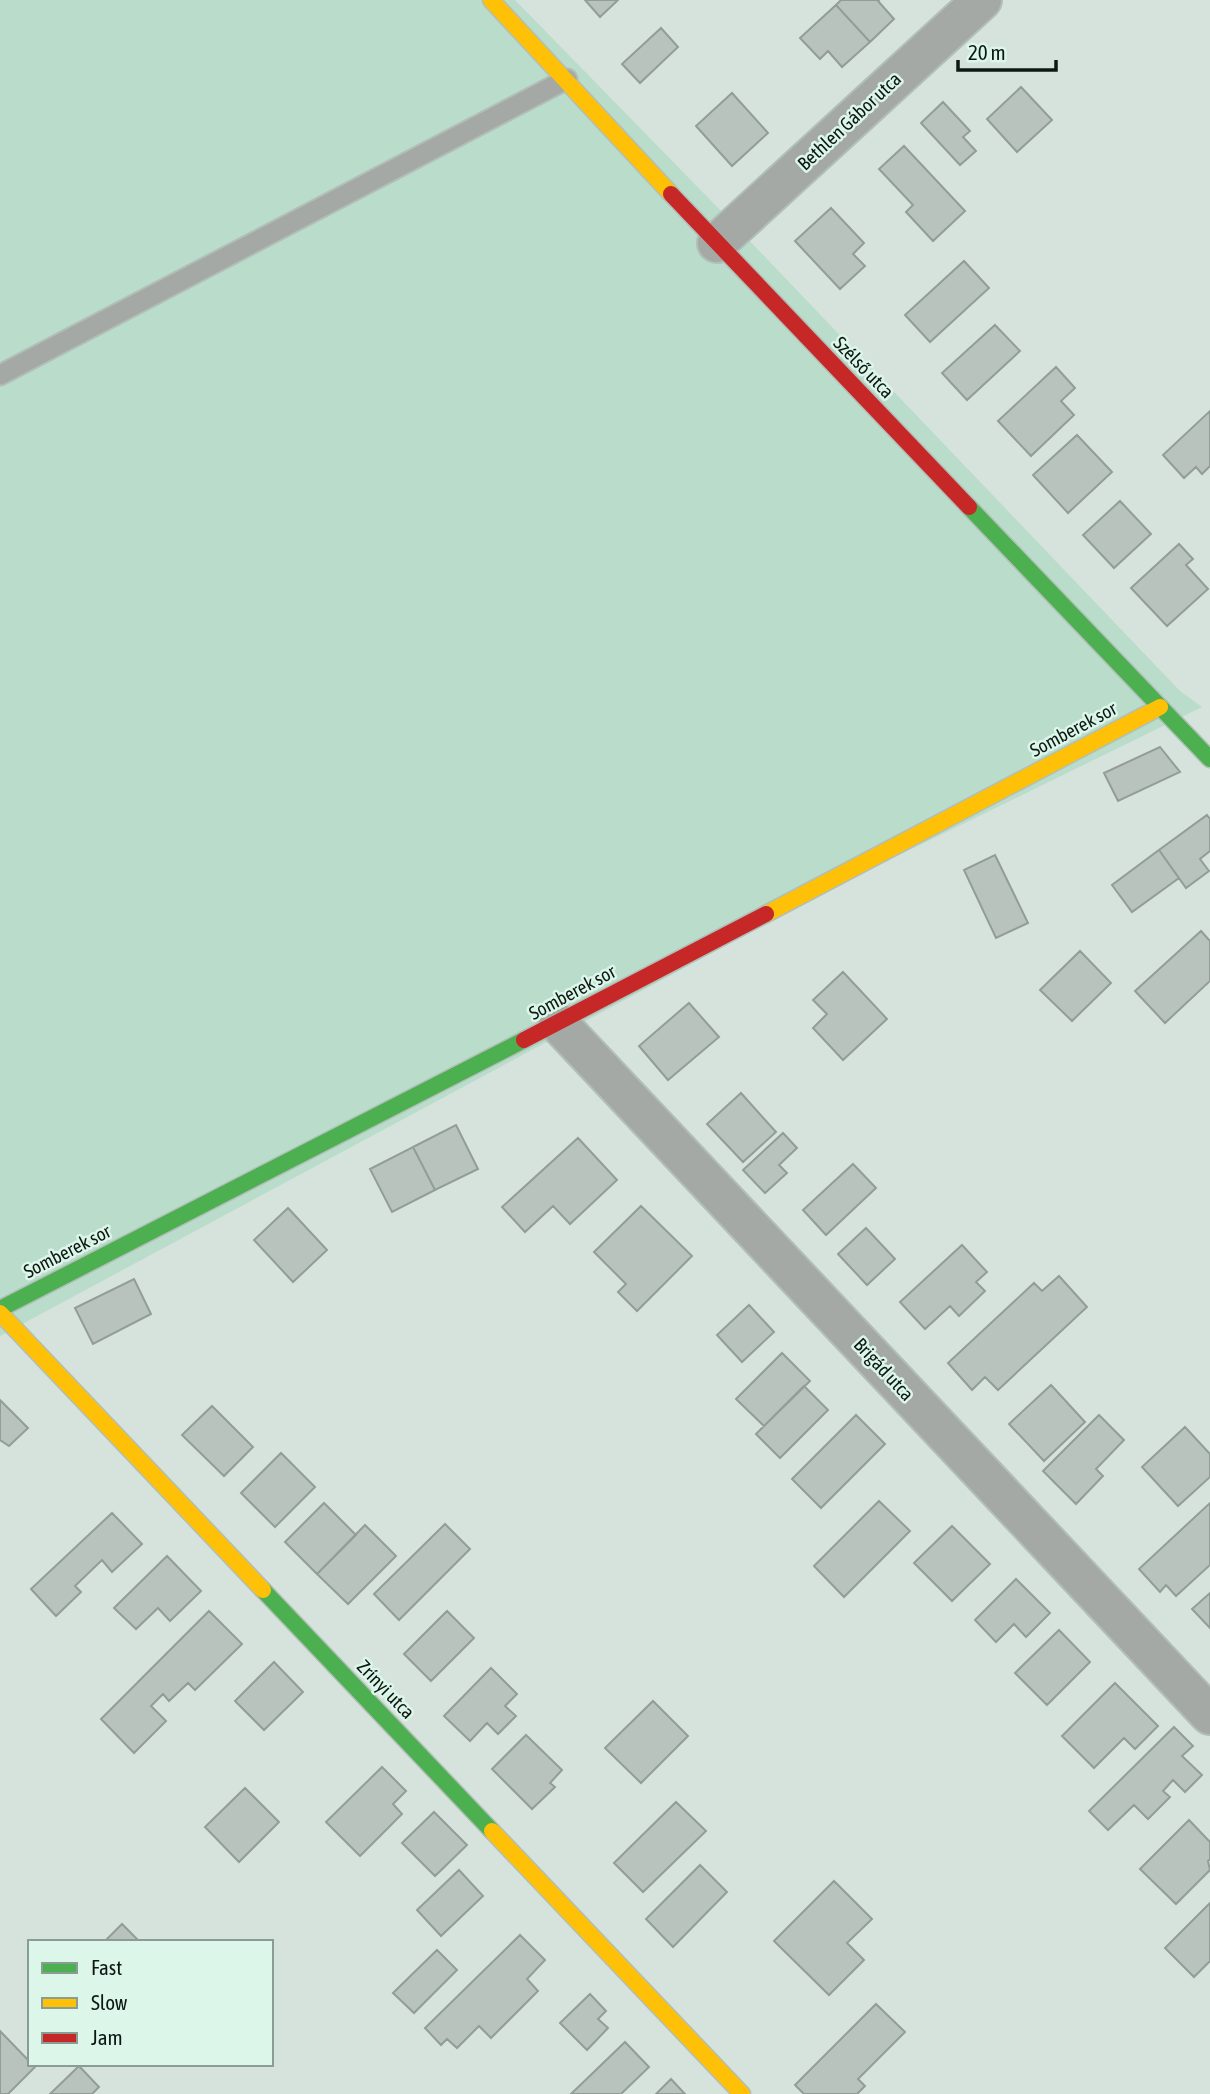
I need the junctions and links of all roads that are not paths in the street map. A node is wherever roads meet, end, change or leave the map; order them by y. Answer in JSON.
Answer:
{"nodes":[{"id":1,"x":491,"y":0,"type":"edge"},
{"id":2,"x":982,"y":0,"type":"edge"},
{"id":3,"x":566,"y":79,"type":"junction"},
{"id":4,"x":718,"y":243,"type":"junction"},
{"id":5,"x":0,"y":375,"type":"edge"},
{"id":6,"x":1160,"y":707,"type":"junction"},
{"id":7,"x":1210,"y":760,"type":"edge"},
{"id":8,"x":558,"y":1023,"type":"junction"},
{"id":9,"x":0,"y":1311,"type":"edge"},
{"id":10,"x":1210,"y":1715,"type":"edge"},
{"id":11,"x":742,"y":2094,"type":"edge"}],
"edges":[{"from":1,"to":3,"type":"street","name":"Szélső utca"},
{"from":2,"to":4,"type":"street","name":"Bethlen Gábor utca"},
{"from":3,"to":4,"type":"street","name":"Szélső utca"},
{"from":3,"to":5,"type":"lane"},
{"from":4,"to":6,"type":"street","name":"Szélső utca"},
{"from":6,"to":7,"type":"street","name":"Szélső utca"},
{"from":6,"to":8,"type":"street","name":"Somberek sor"},
{"from":8,"to":9,"type":"street","name":"Somberek sor"},
{"from":8,"to":10,"type":"street","name":"Brigád utca"},
{"from":9,"to":11,"type":"street","name":"Zrínyi utca"}]}
